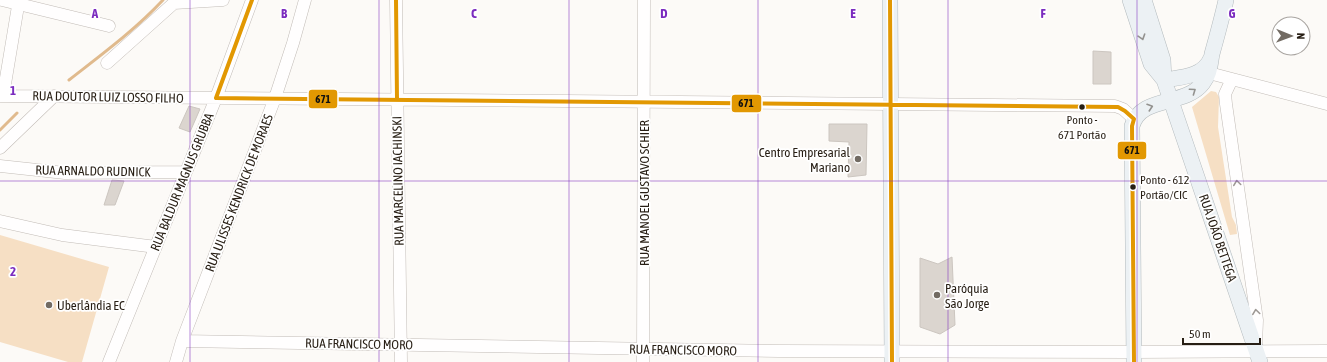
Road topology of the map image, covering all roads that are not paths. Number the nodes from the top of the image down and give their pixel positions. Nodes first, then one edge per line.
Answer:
1 (2, 0) edge
2 (223, 0) edge
3 (252, 0) edge
4 (305, 0) edge
5 (396, 0) edge
6 (644, 0) edge
7 (890, 0) edge
8 (1130, 0) edge
9 (1144, 0) edge
10 (1226, 0) edge
11 (18, 2) edge
12 (109, 26) dead end
13 (1212, 57) junction
14 (107, 63) dead end
15 (1209, 73) junction
16 (1232, 79) junction
17 (1164, 80) junction
18 (1, 96) edge
19 (54, 96) junction
20 (216, 98) junction
21 (275, 98) junction
22 (397, 99) junction
23 (1171, 100) junction
24 (644, 102) junction
25 (890, 104) junction
26 (1327, 104) edge
27 (1134, 119) junction
28 (0, 148) edge
29 (0, 166) edge
30 (186, 172) junction
31 (0, 221) edge
32 (156, 247) junction
33 (182, 341) junction
34 (401, 345) junction
35 (643, 349) junction
36 (1327, 351) edge
37 (1258, 356) edge
38 (892, 357) edge
39 (1134, 357) edge
40 (109, 362) edge
41 (176, 362) edge
42 (401, 362) edge
43 (643, 362) edge

1 - 11 street
2 - 14 street
3 - 20 street, RUA BALDUR MAGNUS GRUBBA
4 - 21 street, RUA ULISSES KENDRICK DE MORAES
5 - 22 street, RUA MARCELINO IACHINSKI
6 - 24 street, RUA MANOEL GUSTAVO SCHIER
7 - 25 main road
8 -> 17 main road, RUA JOÃO BETTEGA
9 - 17 main road, RUA JOÃO BETTEGA
10 - 13 main road
11 - 12 street
11 - 18 street
13 - 15 main road
13 - 17 main road
15 - 16 street
23 -> 15 main road
16 - 26 street
37 -> 16 street, RUA JOÃO BETTEGA
17 - 23 main road, RUA JOÃO BETTEGA
18 - 19 street, RUA DOUTOR LUIZ LOSSO FILHO
19 - 20 street, RUA DOUTOR LUIZ LOSSO FILHO
19 - 28 street
20 - 21 street, RUA DOUTOR LUIZ LOSSO FILHO
20 - 30 street, RUA BALDUR MAGNUS GRUBBA
21 - 22 street, RUA DOUTOR LUIZ LOSSO FILHO
21 - 33 street, RUA ULISSES KENDRICK DE MORAES
22 - 24 street, RUA DOUTOR LUIZ LOSSO FILHO
22 - 34 street, RUA MARCELINO IACHINSKI
27 -> 23 main road
23 - 37 main road, RUA JOÃO BETTEGA
24 - 25 street, RUA DOUTOR LUIZ LOSSO FILHO
24 - 35 street, RUA MANOEL GUSTAVO SCHIER
25 - 27 street, RUA DOUTOR LUIZ LOSSO FILHO
25 - 38 main road
27 - 39 main road
29 - 30 street, RUA ARNALDO RUDNICK
30 - 32 street, RUA BALDUR MAGNUS GRUBBA
31 - 32 street
32 - 40 street, RUA BALDUR MAGNUS GRUBBA
33 - 34 street, RUA FRANCISCO MORO
33 - 41 street, RUA ULISSES KENDRICK DE MORAES
34 - 35 street, RUA FRANCISCO MORO
34 - 42 street, RUA MARCELINO IACHINSKI
35 - 38 street, RUA FRANCISCO MORO
35 - 43 street, RUA MANOEL GUSTAVO SCHIER
36 - 37 street, RUA FRANCISCO MORO
37 - 39 street, RUA FRANCISCO MORO
38 - 39 street, RUA FRANCISCO MORO

